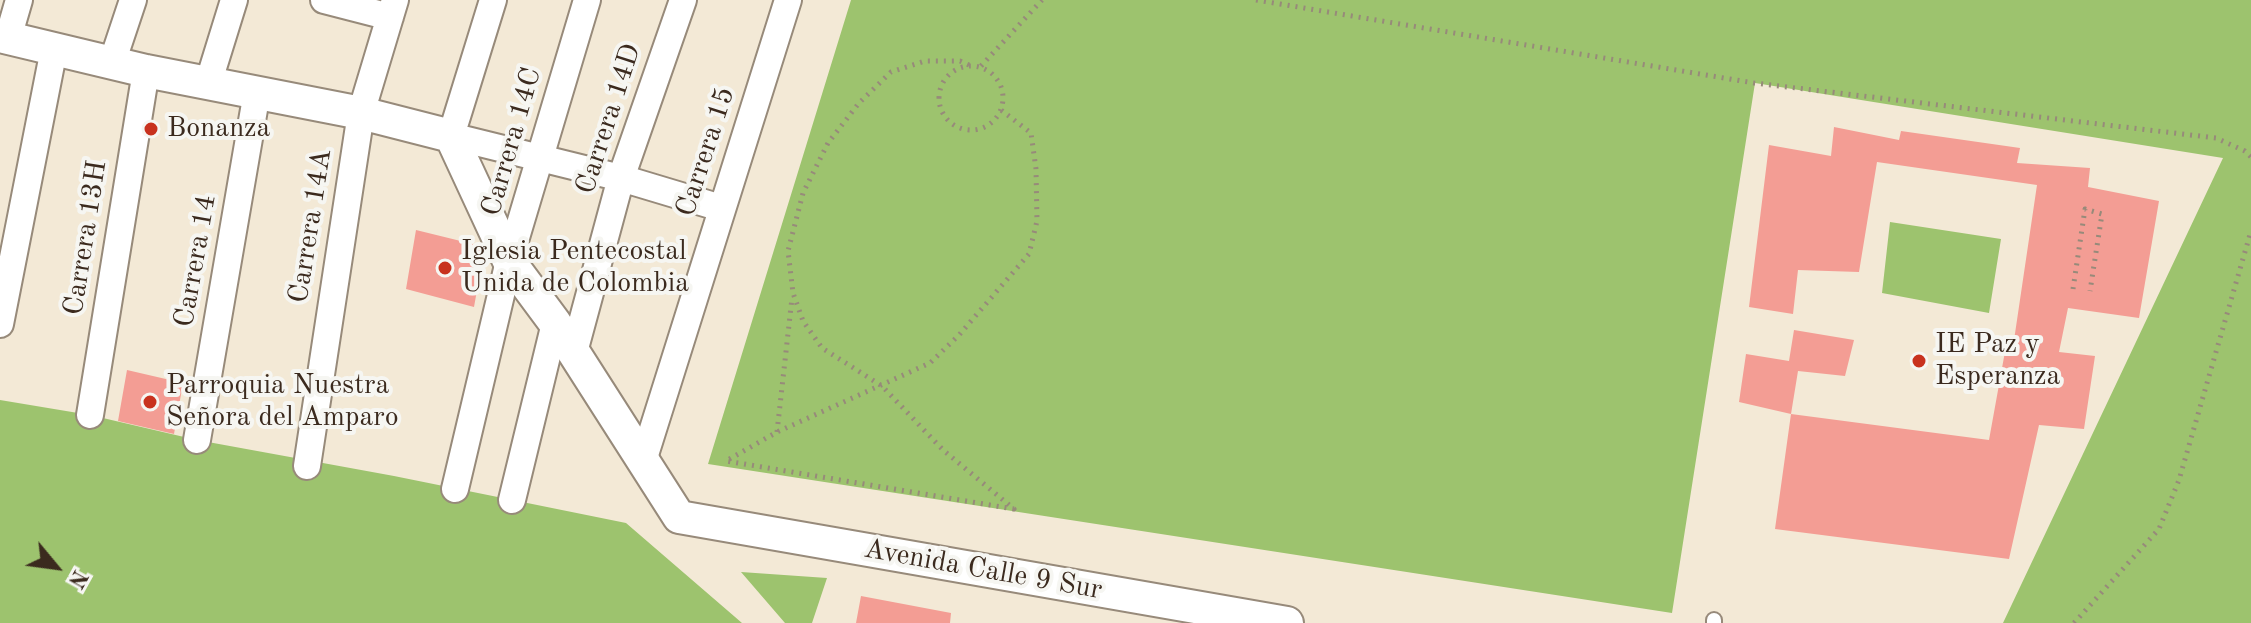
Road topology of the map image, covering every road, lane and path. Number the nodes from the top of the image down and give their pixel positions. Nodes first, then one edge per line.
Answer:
1 (19, 0) edge
2 (133, 0) edge
3 (234, 0) edge
4 (324, 0) edge
5 (493, 0) edge
6 (587, 0) edge
7 (683, 0) edge
8 (788, 0) edge
9 (1042, 0) edge
10 (1256, 0) edge
11 (393, 9) edge
12 (4, 37) edge
13 (54, 49) junction
14 (112, 63) junction
15 (969, 65) junction
16 (981, 66) junction
17 (146, 71) junction
18 (208, 84) junction
19 (257, 92) junction
20 (1001, 110) junction
21 (361, 113) junction
22 (451, 136) junction
23 (541, 157) junction
24 (2251, 157) edge
25 (621, 178) junction
26 (721, 208) junction
27 (2251, 231) edge
28 (509, 261) junction
29 (2073, 289) dead end
30 (2090, 291) dead end
31 (793, 293) junction
32 (555, 323) junction
33 (0, 324) edge
34 (574, 352) junction
35 (882, 386) junction
36 (90, 415) dead end
37 (777, 432) junction
38 (197, 440) dead end
39 (643, 461) junction
40 (307, 466) dead end
41 (455, 489) dead end
42 (512, 500) dead end
43 (1287, 623) edge
44 (2074, 623) edge

1 - 12 street
2 - 14 street
3 - 18 street
4 - 11 street
5 - 22 street
6 - 23 street, Carrera 14C
7 - 25 street, Carrera 14D
8 - 26 street, Carrera 15
9 - 16 path
10 - 24 path
11 - 21 street, Carrera 14A
12 - 13 street
13 - 14 street
13 - 33 street
14 - 17 street
15 - 16 path
15 - 20 path
15 - 31 path
16 - 20 path
17 - 18 street
17 - 36 street, Carrera 13H
18 - 19 street
19 - 21 street
19 - 38 street, Carrera 14
20 - 35 path
21 - 22 street
21 - 40 street, Carrera 14A
22 - 23 street
22 - 28 street
23 - 25 street
23 - 28 street, Carrera 14C
25 - 26 street
25 - 34 street, Carrera 14D
26 - 39 street, Carrera 15
27 - 44 path
28 - 32 street
28 - 41 street, Carrera 14C
29 - 30 path
31 - 35 path
31 - 37 path
32 - 34 street
32 - 42 street
34 - 39 street
35 - 37 path
35 - 37 path
39 - 43 street, Avenida Calle 9 Sur

